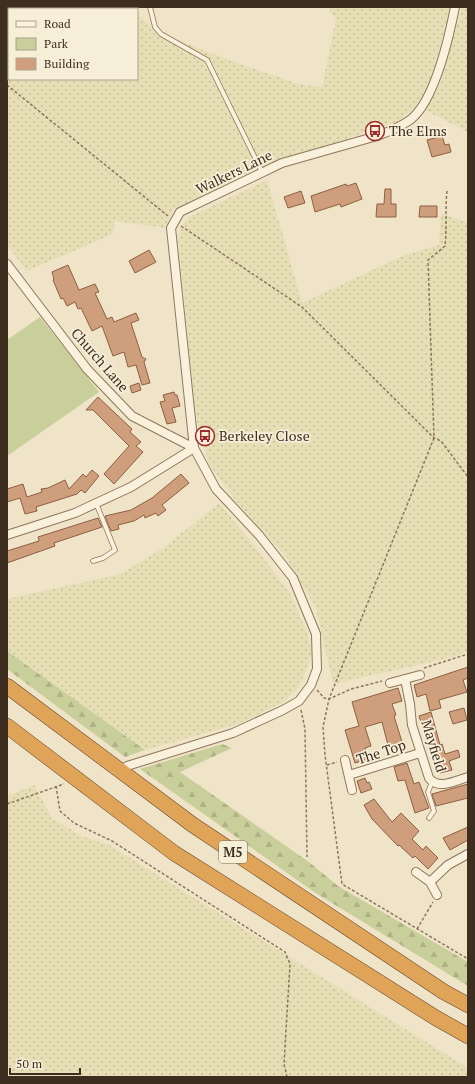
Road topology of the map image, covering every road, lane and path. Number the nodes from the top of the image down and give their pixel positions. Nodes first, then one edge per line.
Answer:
1 (150, 7) edge
2 (456, 7) edge
3 (7, 85) edge
4 (262, 173) junction
5 (447, 191) dead end
6 (174, 221) junction
7 (7, 264) edge
8 (434, 438) junction
9 (194, 448) junction
10 (468, 477) edge
11 (96, 503) junction
12 (7, 536) edge
13 (93, 561) dead end
14 (468, 654) edge
15 (420, 675) joint
16 (405, 679) junction
17 (390, 683) joint
18 (311, 685) junction
19 (7, 686) edge
20 (329, 699) junction
21 (299, 701) junction
22 (7, 726) edge
23 (420, 753) junction
24 (345, 760) joint
25 (327, 765) junction
26 (127, 766) dead end
27 (349, 775) junction
28 (468, 777) edge
29 (432, 782) junction
30 (67, 783) dead end
31 (56, 786) junction
32 (352, 790) dead end
33 (7, 804) edge
34 (429, 818) dead end
35 (468, 854) edge
36 (308, 857) dead end
37 (416, 872) dead end
38 (430, 882) junction
39 (437, 895) joint
40 (417, 929) junction
41 (468, 960) edge
42 (468, 1005) edge
43 (468, 1036) edge
44 (287, 1077) edge

1 - 4 lane
2 - 4 street, Walkers Lane
3 - 6 path
4 - 6 street, Walkers Lane
5 - 8 path
6 - 8 path
6 - 9 street
7 - 9 street, Church Lane
8 - 10 path
8 - 20 path
9 - 11 street
9 - 18 street
11 - 12 street
11 - 13 lane
14 - 15 path
15 - 16 street
16 - 17 street
16 - 23 street, Mayfield
17 - 20 path
18 - 20 path
18 - 21 street
19 - 42 highway, M5
20 - 25 path
21 - 26 street
21 - 36 path
22 - 43 highway, M5
23 - 27 street, The Top
23 - 29 street, Mayfield
24 - 25 path
24 - 27 street, The Top
25 - 40 path
27 - 32 street, The Top
28 - 29 street, Mayfield
29 - 34 lane
30 - 31 path
31 - 33 path
31 - 44 path
35 - 38 street
37 - 38 street
38 - 39 street
39 - 40 path
40 - 41 path

